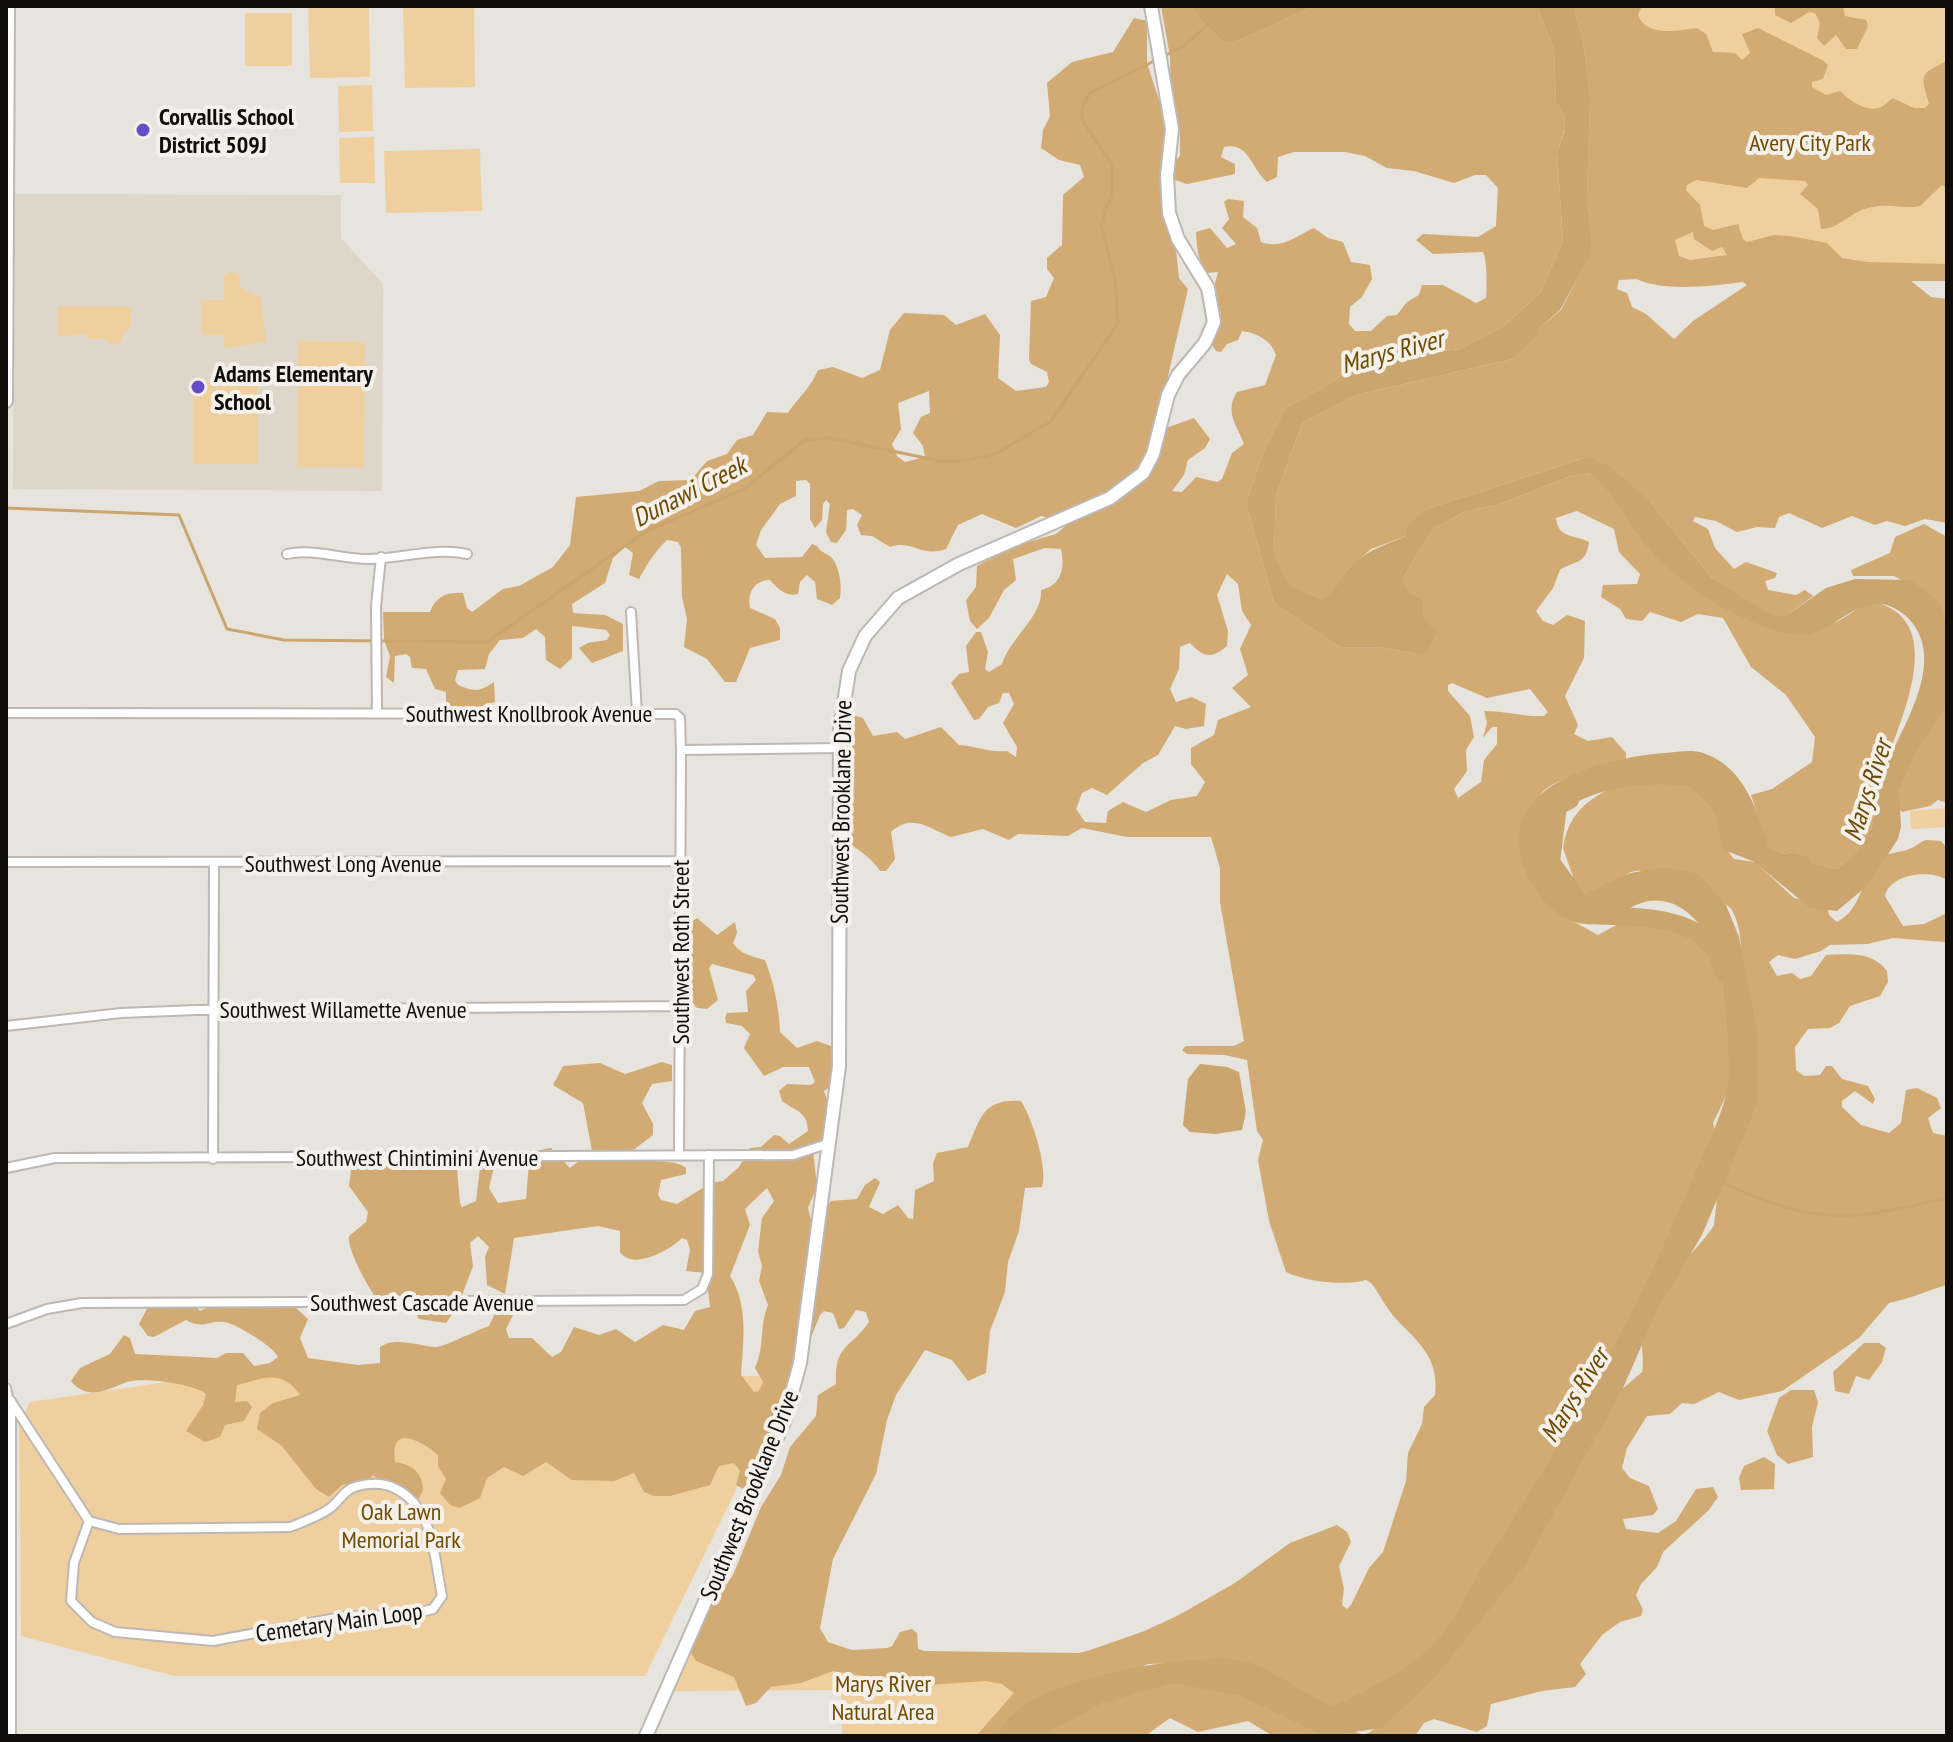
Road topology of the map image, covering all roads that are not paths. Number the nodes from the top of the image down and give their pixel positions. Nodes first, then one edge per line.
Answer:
1 (8, 6) edge
2 (1151, 6) edge
3 (7, 84) edge
4 (6, 401) edge
5 (287, 554) dead end
6 (467, 554) dead end
7 (381, 557) junction
8 (631, 612) dead end
9 (6, 713) edge
10 (377, 713) junction
11 (637, 713) junction
12 (839, 748) junction
13 (681, 750) junction
14 (680, 861) junction
15 (6, 862) edge
16 (214, 863) junction
17 (680, 1006) junction
18 (214, 1010) junction
19 (6, 1026) edge
20 (827, 1144) junction
21 (679, 1155) junction
22 (709, 1155) junction
23 (213, 1159) junction
24 (6, 1168) edge
25 (6, 1324) edge
26 (6, 1388) edge
27 (10, 1400) junction
28 (89, 1521) junction
29 (11, 1583) junction
30 (6, 1593) edge
31 (11, 1736) edge
32 (646, 1736) edge

1 - 3 street
2 - 12 street, Southwest Brooklane Drive
3 - 4 street
5 - 7 street
6 - 7 street
7 - 10 street, Southwest Knollbrook Avenue
8 - 11 street
9 - 10 street, Southwest Knollbrook Avenue
10 - 11 street, Southwest Knollbrook Avenue
11 - 13 street, Southwest Knollbrook Avenue
12 - 13 street, Southwest Knollbrook Avenue
12 - 20 street, Southwest Brooklane Drive
13 - 14 street, Southwest Roth Street
14 - 16 street, Southwest Long Avenue
14 - 17 street, Southwest Roth Street
15 - 16 street, Southwest Long Avenue
16 - 18 street
17 - 18 street, Southwest Willamette Avenue
17 - 21 street, Southwest Roth Street
18 - 19 street, Southwest Willamette Avenue
18 - 23 street
20 - 22 street, Southwest Chintimini Avenue
20 - 32 street, Southwest Brooklane Drive
21 - 22 street, Southwest Chintimini Avenue
21 - 23 street, Southwest Chintimini Avenue
22 - 25 street, Southwest Cascade Avenue
23 - 24 street, Southwest Chintimini Avenue
26 - 27 street
27 - 28 street
27 - 29 street
28 - 28 street, Cemetary Main Loop
29 - 30 street
29 - 31 street

